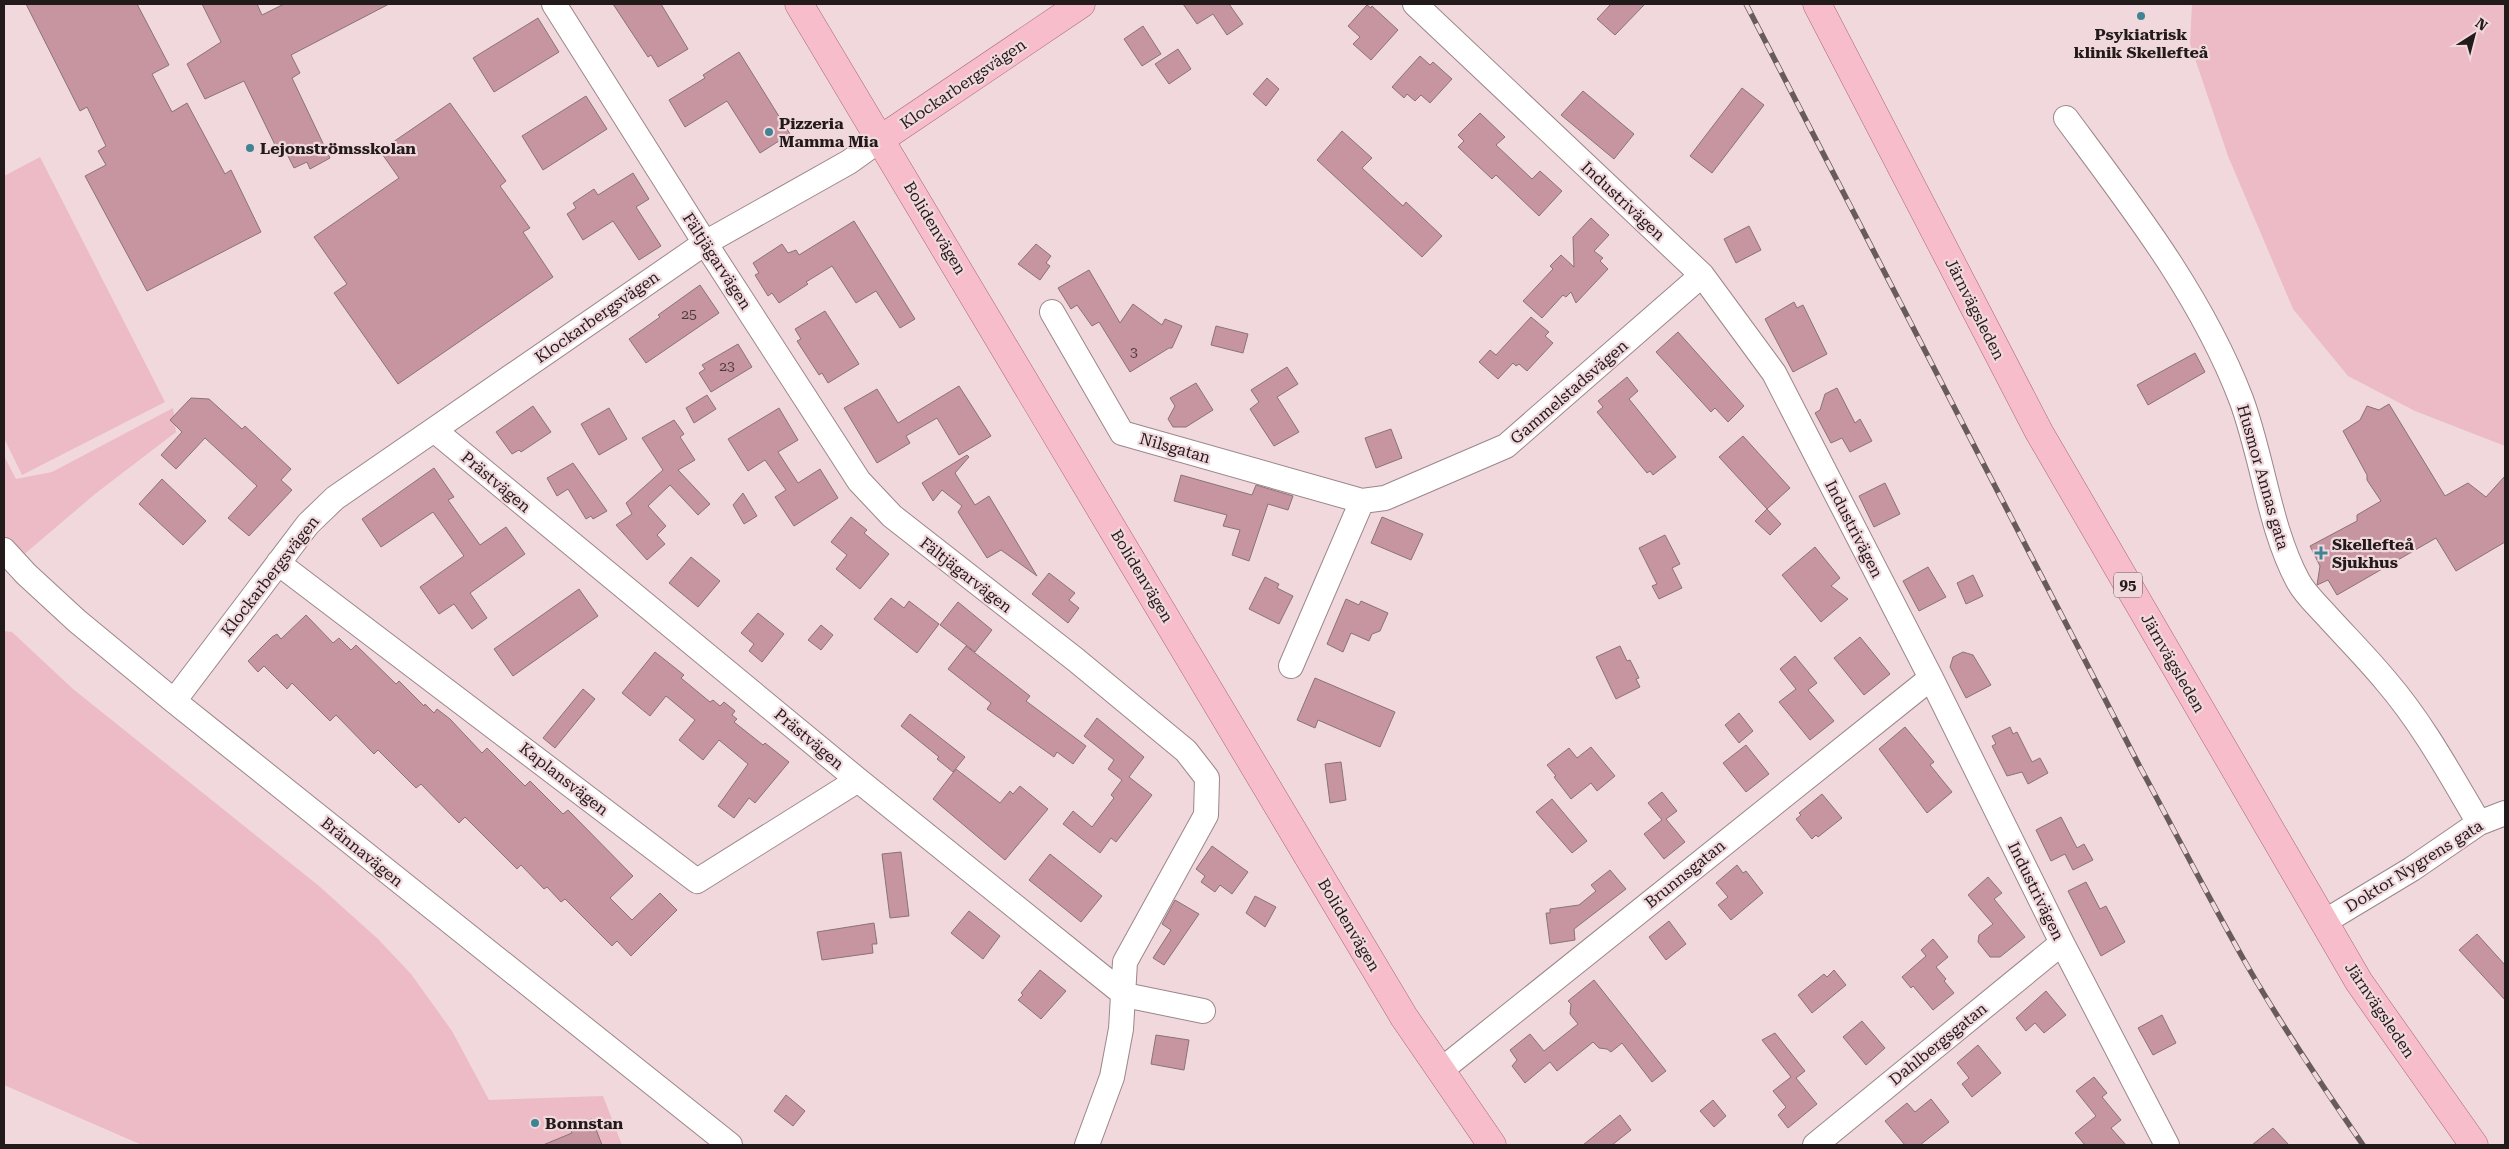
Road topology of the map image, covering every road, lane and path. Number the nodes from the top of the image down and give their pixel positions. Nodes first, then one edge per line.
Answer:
1 (554, 4) edge
2 (799, 4) edge
3 (1081, 4) edge
4 (1415, 4) edge
5 (1817, 4) edge
6 (2066, 118) dead end
7 (882, 139) junction
8 (705, 243) junction
9 (1702, 276) junction
10 (1052, 312) dead end
11 (434, 430) junction
12 (1362, 501) junction
13 (4, 550) edge
14 (278, 563) junction
15 (1291, 666) dead end
16 (1931, 678) junction
17 (174, 701) junction
18 (858, 780) junction
19 (2505, 813) edge
20 (2479, 823) junction
21 (2324, 922) junction
22 (2062, 943) junction
23 (1125, 995) junction
24 (1202, 1011) dead end
25 (1440, 1071) junction
26 (730, 1145) edge
27 (1087, 1145) edge
28 (1492, 1145) edge
29 (1815, 1145) edge
30 (2167, 1145) edge
31 (2474, 1145) edge

1 - 8 street, Fältjägarvägen
2 - 7 main road, Bolidenvägen
3 - 7 main road, Klockarbergsvägen
4 - 9 street, Industrivägen
5 - 21 main road, Järnvägsleden / 95
6 - 20 street, Husmor Annas gata
7 - 8 street, Klockarbergsvägen
7 - 25 main road, Bolidenvägen
8 - 11 street, Klockarbergsvägen
8 - 23 street, Fältjägarvägen
9 - 12 street, Gammelstadsvägen
9 - 16 street, Industrivägen
10 - 12 street, Nilsgatan
11 - 14 street, Klockarbergsvägen
11 - 18 street, Prästvägen
12 - 15 street
13 - 17 street, Brännavägen
14 - 17 street, Klockarbergsvägen
14 - 18 street, Kaplansvägen
16 - 22 street, Industrivägen
16 - 25 street, Brunnsgatan
17 - 26 street, Brännavägen
18 - 23 street, Prästvägen
19 - 20 street, Doktor Nygrens gata
20 - 21 street, Doktor Nygrens gata
21 - 31 main road, Järnvägsleden / 95
22 - 29 street, Dahlbergsgatan
22 - 30 street, Industrivägen
23 - 24 street, Prästvägen
23 - 27 street, Fältjägarvägen
25 - 28 main road, Bolidenvägen

